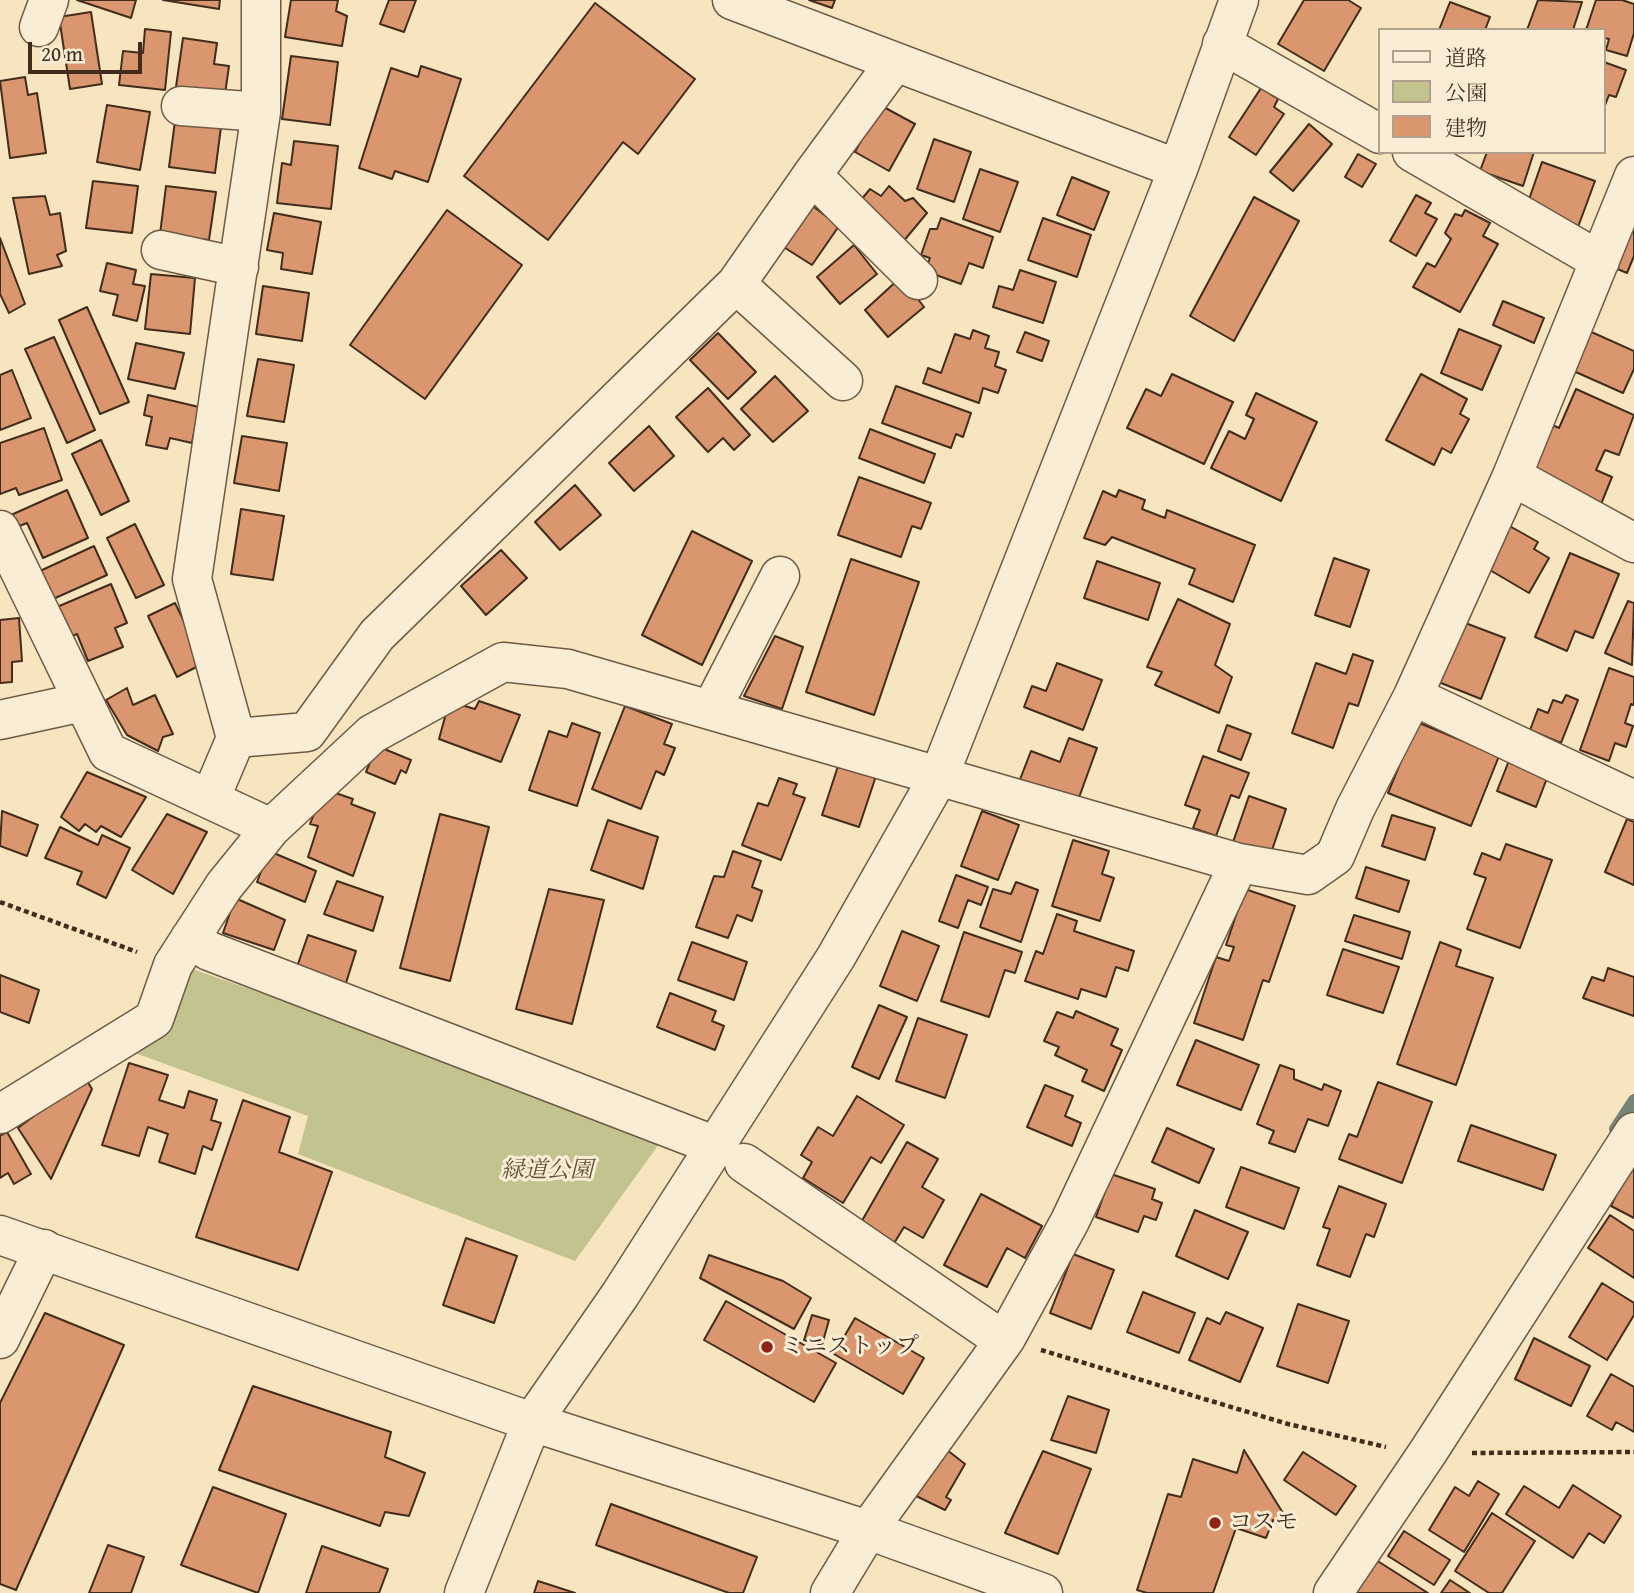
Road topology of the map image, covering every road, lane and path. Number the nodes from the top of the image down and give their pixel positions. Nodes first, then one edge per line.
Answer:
1 (261, 0) edge
2 (732, 0) edge
3 (1239, 0) edge
4 (1222, 44) junction
5 (895, 61) junction
6 (181, 106) dead end
7 (261, 112) junction
8 (1378, 133) edge
9 (1420, 154) edge
10 (1458, 164) edge
11 (1178, 169) junction
12 (812, 175) junction
13 (1634, 176) edge
14 (161, 250) dead end
15 (1600, 261) junction
16 (239, 267) junction
17 (918, 279) dead end
18 (736, 284) junction
19 (844, 382) dead end
20 (1512, 476) junction
21 (0, 530) edge
22 (1634, 543) edge
23 (780, 576) dead end
24 (1413, 696) junction
25 (83, 702) junction
26 (711, 710) junction
27 (0, 720) edge
28 (236, 738) junction
29 (939, 776) junction
30 (211, 797) junction
31 (1634, 800) edge
32 (271, 828) junction
33 (1239, 863) junction
34 (0, 902) edge
35 (190, 938) junction
36 (144, 954) dead end
37 (0, 1114) edge
38 (1634, 1132) edge
39 (730, 1154) junction
40 (0, 1235) edge
41 (44, 1249) junction
42 (994, 1334) dead end
43 (0, 1339) edge
44 (1029, 1346) dead end
45 (532, 1422) junction
46 (1388, 1447) dead end
47 (1634, 1452) edge
48 (1468, 1453) dead end
49 (868, 1530) junction
50 (464, 1593) edge
51 (830, 1593) edge
52 (1043, 1593) edge
53 (1333, 1593) edge

1 - 7 street
2 - 5 street
3 - 4 street
4 - 8 street
4 - 11 street
5 - 11 street
5 - 12 street
6 - 7 street
7 - 16 street
9 - 10 street
10 - 15 street
11 - 29 street
12 - 17 street
12 - 18 street
13 - 15 street
14 - 16 street
15 - 20 street
16 - 28 street
18 - 19 street
18 - 28 street
20 - 22 street
20 - 24 street
21 - 25 street
23 - 26 street
24 - 31 street
24 - 33 street
25 - 27 street
25 - 30 street
26 - 29 street
26 - 32 street
28 - 30 street
29 - 33 street
29 - 39 street
30 - 32 street
32 - 35 street
33 - 49 street
34 - 36 path
35 - 37 street
35 - 39 street
38 - 53 street
39 - 42 street
39 - 45 street
40 - 41 street
41 - 43 street
41 - 45 street
44 - 46 path
45 - 49 street
45 - 50 street
47 - 48 path
49 - 51 street
49 - 52 street

